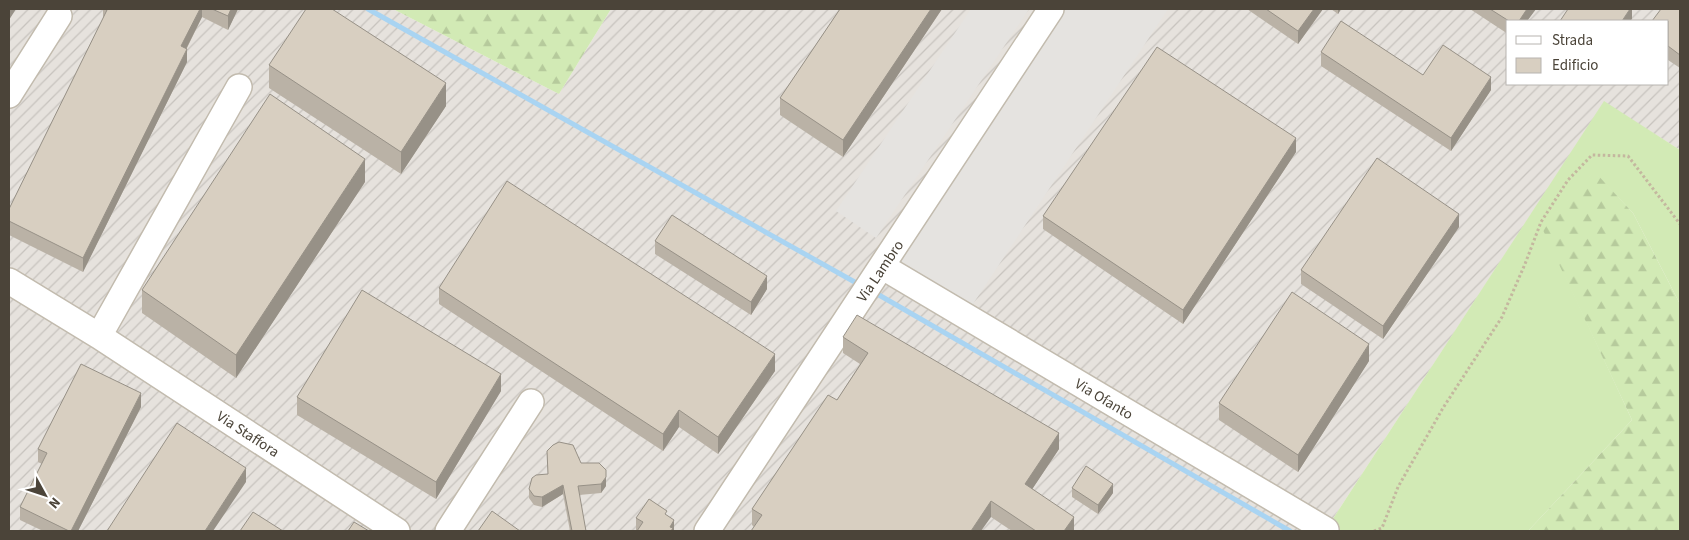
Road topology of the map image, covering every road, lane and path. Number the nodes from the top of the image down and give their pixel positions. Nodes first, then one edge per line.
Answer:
1 (1051, 9) edge
2 (58, 16) dead end
3 (239, 87) dead end
4 (9, 95) edge
5 (1680, 224) edge
6 (880, 271) junction
7 (9, 281) edge
8 (99, 336) junction
9 (531, 402) dead end
10 (1326, 530) edge
11 (397, 531) edge
12 (448, 531) edge
13 (707, 531) edge
14 (1374, 531) edge

1 - 6 street, Via Lambro
2 - 4 street
3 - 8 street
5 - 14 path
6 - 10 street, Via Ofanto
6 - 13 street, Via Lambro
7 - 8 street, Via Staffora
8 - 11 street, Via Staffora
9 - 12 street

